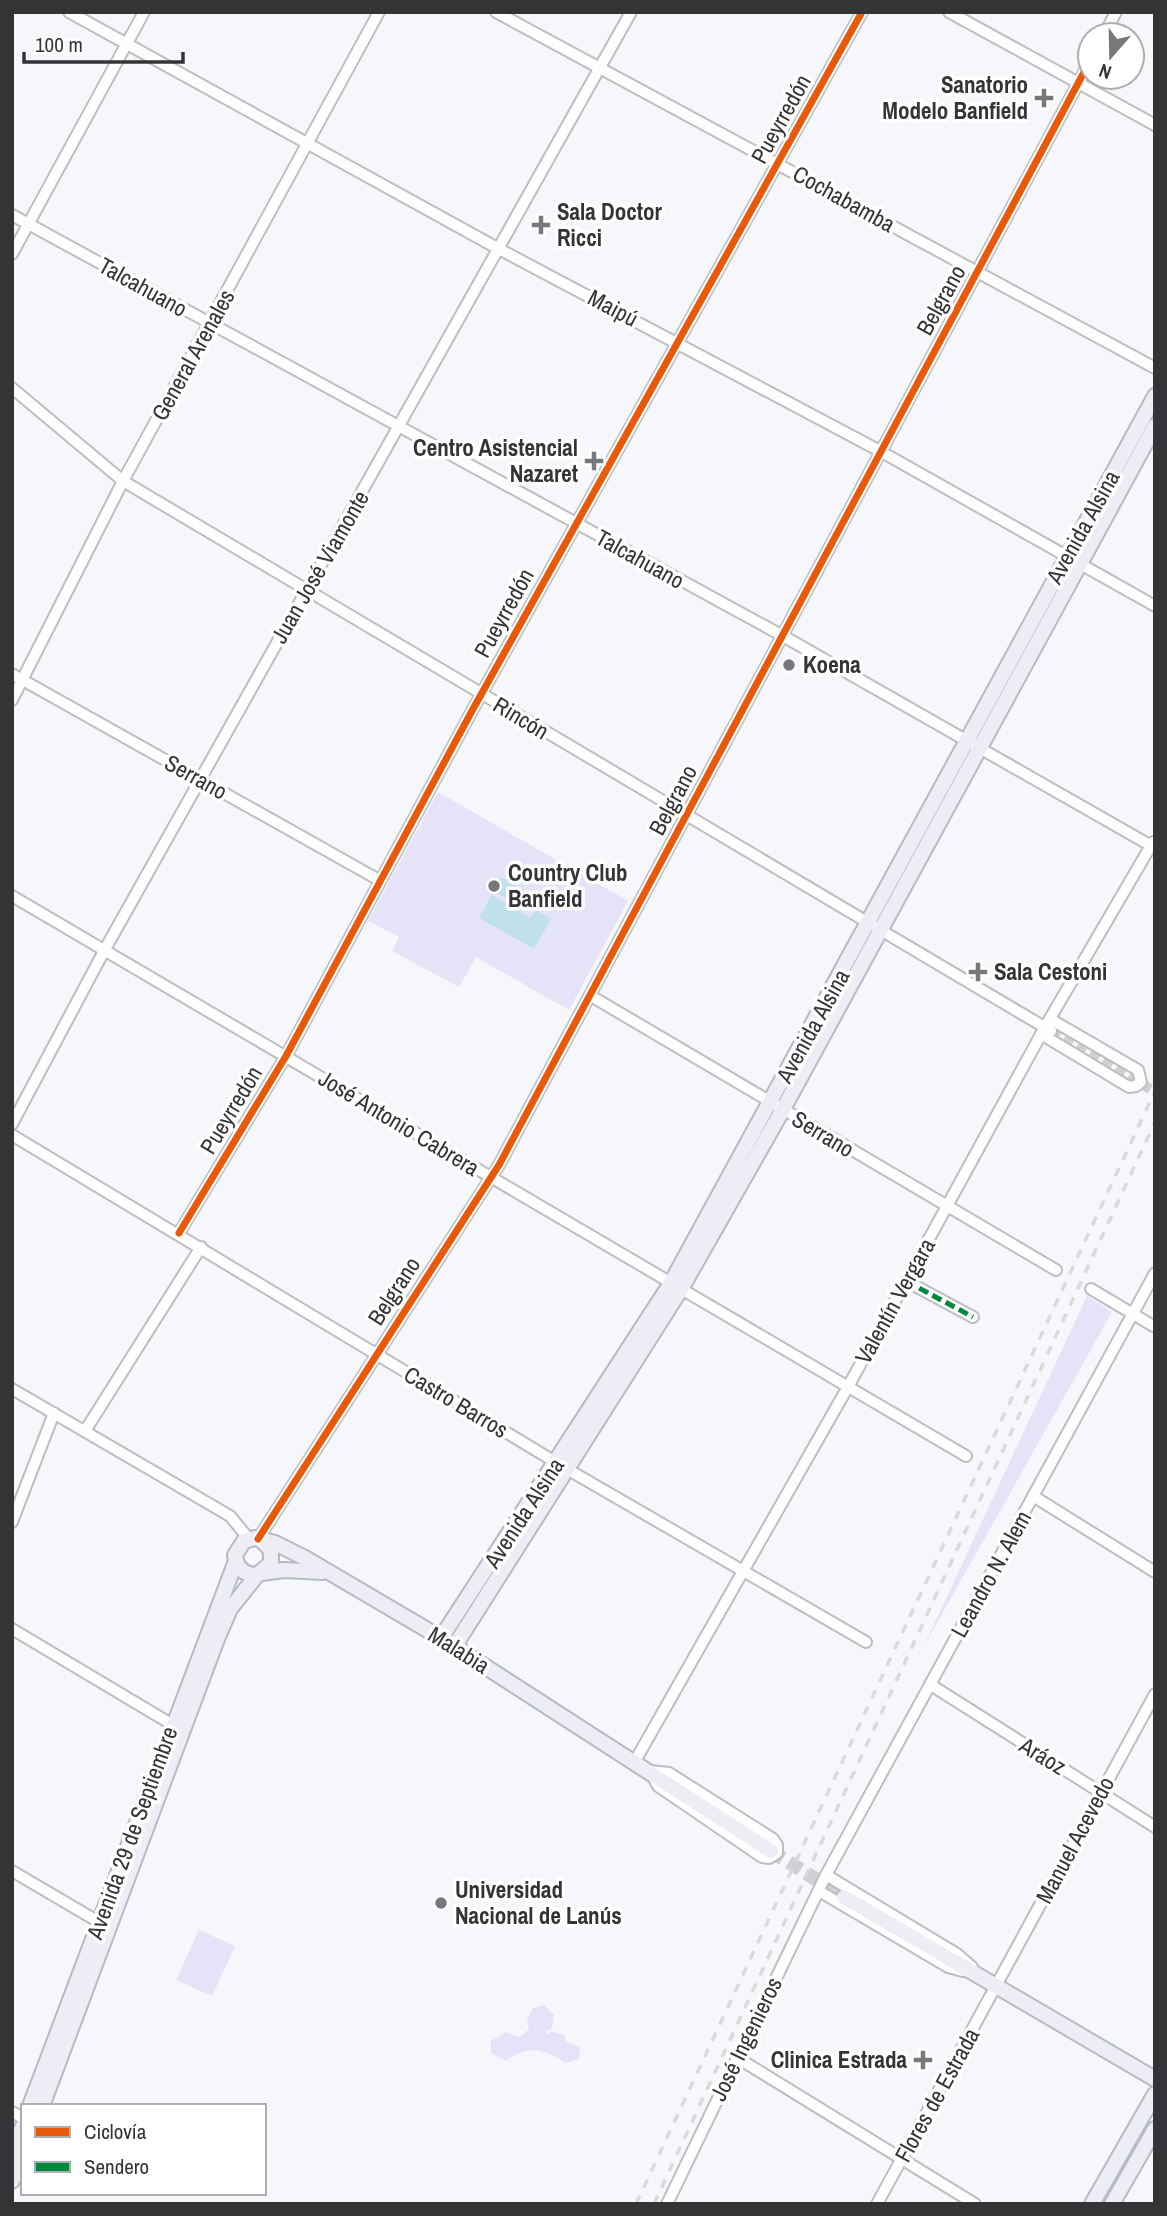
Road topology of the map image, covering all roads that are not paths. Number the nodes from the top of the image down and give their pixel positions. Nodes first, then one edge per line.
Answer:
1 (69, 12) edge
2 (144, 12) edge
3 (379, 12) edge
4 (496, 12) edge
5 (631, 12) edge
6 (862, 12) edge
7 (949, 12) edge
8 (127, 43) junction
9 (599, 70) junction
10 (1076, 81) edge
11 (1076, 86) edge
12 (1094, 91) edge
13 (1155, 125) edge
14 (308, 143) junction
15 (778, 164) junction
16 (12, 215) edge
17 (29, 225) junction
18 (499, 249) junction
19 (12, 254) edge
20 (978, 272) junction
21 (210, 324) junction
22 (679, 343) junction
23 (1155, 368) edge
24 (12, 387) edge
25 (1155, 396) edge
26 (1155, 426) edge
27 (400, 427) junction
28 (880, 451) junction
29 (123, 481) junction
30 (576, 524) junction
31 (1073, 559) junction
32 (305, 591) junction
33 (1155, 606) edge
34 (783, 636) junction
35 (17, 677) edge
36 (481, 694) junction
37 (12, 700) edge
38 (974, 744) junction
39 (200, 779) junction
40 (686, 816) junction
41 (1154, 845) edge
42 (379, 880) junction
43 (12, 896) edge
44 (875, 927) junction
45 (104, 951) junction
46 (591, 996) junction
47 (1047, 1028) junction
48 (286, 1056) junction
49 (776, 1107) junction
50 (12, 1124) edge
51 (12, 1135) edge
52 (492, 1179) junction
53 (947, 1208) junction
54 (179, 1233) junction
55 (201, 1247) junction
56 (1056, 1270) dead end
57 (1155, 1273) edge
58 (906, 1282) junction
59 (676, 1286) junction
60 (1091, 1289) dead end
61 (1133, 1314) junction
62 (973, 1317) dead end
63 (1155, 1327) edge
64 (376, 1354) junction
65 (849, 1385) junction
66 (12, 1389) edge
67 (54, 1413) junction
68 (85, 1431) junction
69 (966, 1456) dead end
70 (562, 1466) junction
71 (1033, 1496) junction
72 (12, 1522) edge
73 (256, 1540) junction
74 (236, 1561) junction
75 (742, 1572) junction
76 (1155, 1572) edge
77 (327, 1573) junction
78 (259, 1574) junction
79 (12, 1629) edge
80 (441, 1638) junction
81 (866, 1643) dead end
82 (454, 1647) junction
83 (931, 1685) junction
84 (1155, 1695) edge
85 (177, 1727) junction
86 (635, 1761) junction
87 (650, 1771) junction
88 (1101, 1792) junction
89 (1155, 1827) edge
90 (771, 1851) tunnel mouth
91 (12, 1871) edge
92 (826, 1875) junction
93 (819, 1891) junction
94 (844, 1897) tunnel mouth
95 (104, 1925) junction
96 (981, 1975) junction
97 (997, 1986) junction
98 (736, 2057) junction
99 (1155, 2079) edge
100 (1155, 2094) edge
101 (31, 2104) edge
102 (43, 2104) edge
103 (1155, 2129) edge
104 (21, 2131) edge
105 (12, 2153) edge
106 (902, 2159) junction
107 (21, 2160) edge
108 (12, 2181) edge
109 (667, 2204) edge
110 (877, 2204) edge
111 (975, 2204) edge
112 (1092, 2204) edge
113 (1112, 2204) edge

1 - 8 street, Maipú
2 - 8 street
3 - 14 street, General Arenales
4 - 9 street, Cochabamba
5 - 9 street, Juan José Viamonte
6 - 15 street, Pueyrredón
7 - 10 street
8 - 14 street, Maipú
8 - 17 street
9 - 15 street, Cochabamba
9 - 18 street, Juan José Viamonte
11 - 20 street, Belgrano
12 - 13 street
14 - 18 street, Maipú
14 - 21 street, General Arenales
15 - 20 street, Cochabamba
15 - 22 street, Pueyrredón
16 - 17 street, Talcahuano
17 - 19 street
17 - 21 street, Talcahuano
18 - 22 street, Maipú
18 - 27 street, Juan José Viamonte
20 - 23 street, Cochabamba
20 - 28 street, Belgrano
21 - 27 street, Talcahuano
21 - 29 street, General Arenales
22 - 28 street, Maipú
22 - 30 street, Pueyrredón
24 - 29 street, Rincón
25 - 31 main road, Avenida Alsina
26 - 31 main road, Avenida Alsina
27 - 30 street, Talcahuano
27 - 32 street, Juan José Viamonte
28 - 31 street, Maipú
28 - 34 street, Belgrano
29 - 32 street, Rincón
29 - 35 street, General Arenales
30 - 34 street, Talcahuano
30 - 36 street, Pueyrredón
31 - 33 street, Maipú
31 - 38 main road, Avenida Alsina
32 - 36 street, Rincón
32 - 39 street, Juan José Viamonte
34 - 38 street, Talcahuano
34 - 40 street, Belgrano
35 - 37 street, General Arenales
35 - 39 street, Serrano
36 - 40 street, Rincón
36 - 42 street, Pueyrredón
38 - 41 street, Talcahuano
38 - 44 main road, Avenida Alsina
39 - 42 street, Serrano
39 - 45 street, Juan José Viamonte
40 - 44 street, Rincón
40 - 46 street, Belgrano
41 - 47 street, Valentín Vergara
42 - 48 street, Pueyrredón
43 - 45 street, José Antonio Cabrera
44 - 47 street, Rincón
44 - 49 main road, Avenida Alsina
45 - 48 street, José Antonio Cabrera
45 - 50 street, Juan José Viamonte
46 - 49 street, Serrano
46 - 52 street, Belgrano
47 - 47 street
47 - 53 street, Valentín Vergara
48 - 52 street, José Antonio Cabrera
48 - 54 street, Pueyrredón
49 - 53 street, Serrano
49 - 59 main road, Avenida Alsina
51 - 54 street, Castro Barros
52 - 59 street, José Antonio Cabrera
52 - 64 street, Belgrano
53 - 56 street, Serrano
53 - 58 street, Valentín Vergara
54 - 55 street, Castro Barros
55 - 64 street, Castro Barros
55 - 68 street
57 - 61 street, Leandro N. Alem
58 - 62 street
58 - 65 street, Valentín Vergara
59 - 65 street, José Antonio Cabrera
59 - 70 main road, Avenida Alsina
60 - 61 street
61 - 63 street
61 - 71 street, Leandro N. Alem
64 - 70 street, Castro Barros
64 - 73 street, Belgrano
65 - 69 street, José Antonio Cabrera
65 - 75 street, Valentín Vergara
66 - 67 street, Malabia
67 - 68 street, Malabia
67 - 72 street
68 - 73 street, Malabia
70 - 75 street, Castro Barros
70 - 80 main road, Avenida Alsina
70 - 82 main road, Avenida Alsina
71 - 76 street
71 - 83 street, Leandro N. Alem
73 - 74 main road
73 - 77 main road, Malabia
73 - 78 main road
74 - 78 main road
74 - 85 main road, Avenida 29 de Septiembre
75 - 81 street, Castro Barros
75 - 86 street, Valentín Vergara
77 - 78 main road
77 - 80 main road, Malabia
78 - 85 main road, Avenida 29 de Septiembre
79 - 85 street
80 - 82 main road, Malabia
82 - 86 main road, Malabia
83 - 88 street, Aráoz
83 - 92 street, Leandro N. Alem
84 - 88 street, Manuel Acevedo
85 - 95 main road, Avenida 29 de Septiembre
86 - 87 main road, Malabia
87 - 87 street, Malabia
87 - 90 main road, Malabia
88 - 89 street, Aráoz
88 - 97 street, Manuel Acevedo
91 - 95 street
92 - 93 street, José Ingenieros
92 - 96 street
93 - 96 street
93 - 98 street, José Ingenieros
94 - 96 main road
95 - 101 main road, Avenida 29 de Septiembre
95 - 102 main road, Avenida 29 de Septiembre
96 - 97 main road
97 - 99 main road
97 - 106 street, Flores de Estrada
98 - 106 street
98 - 109 street, José Ingenieros
100 - 112 main road
103 - 113 main road
104 - 105 main road
106 - 110 street, Flores de Estrada
106 - 111 street
107 - 108 main road

